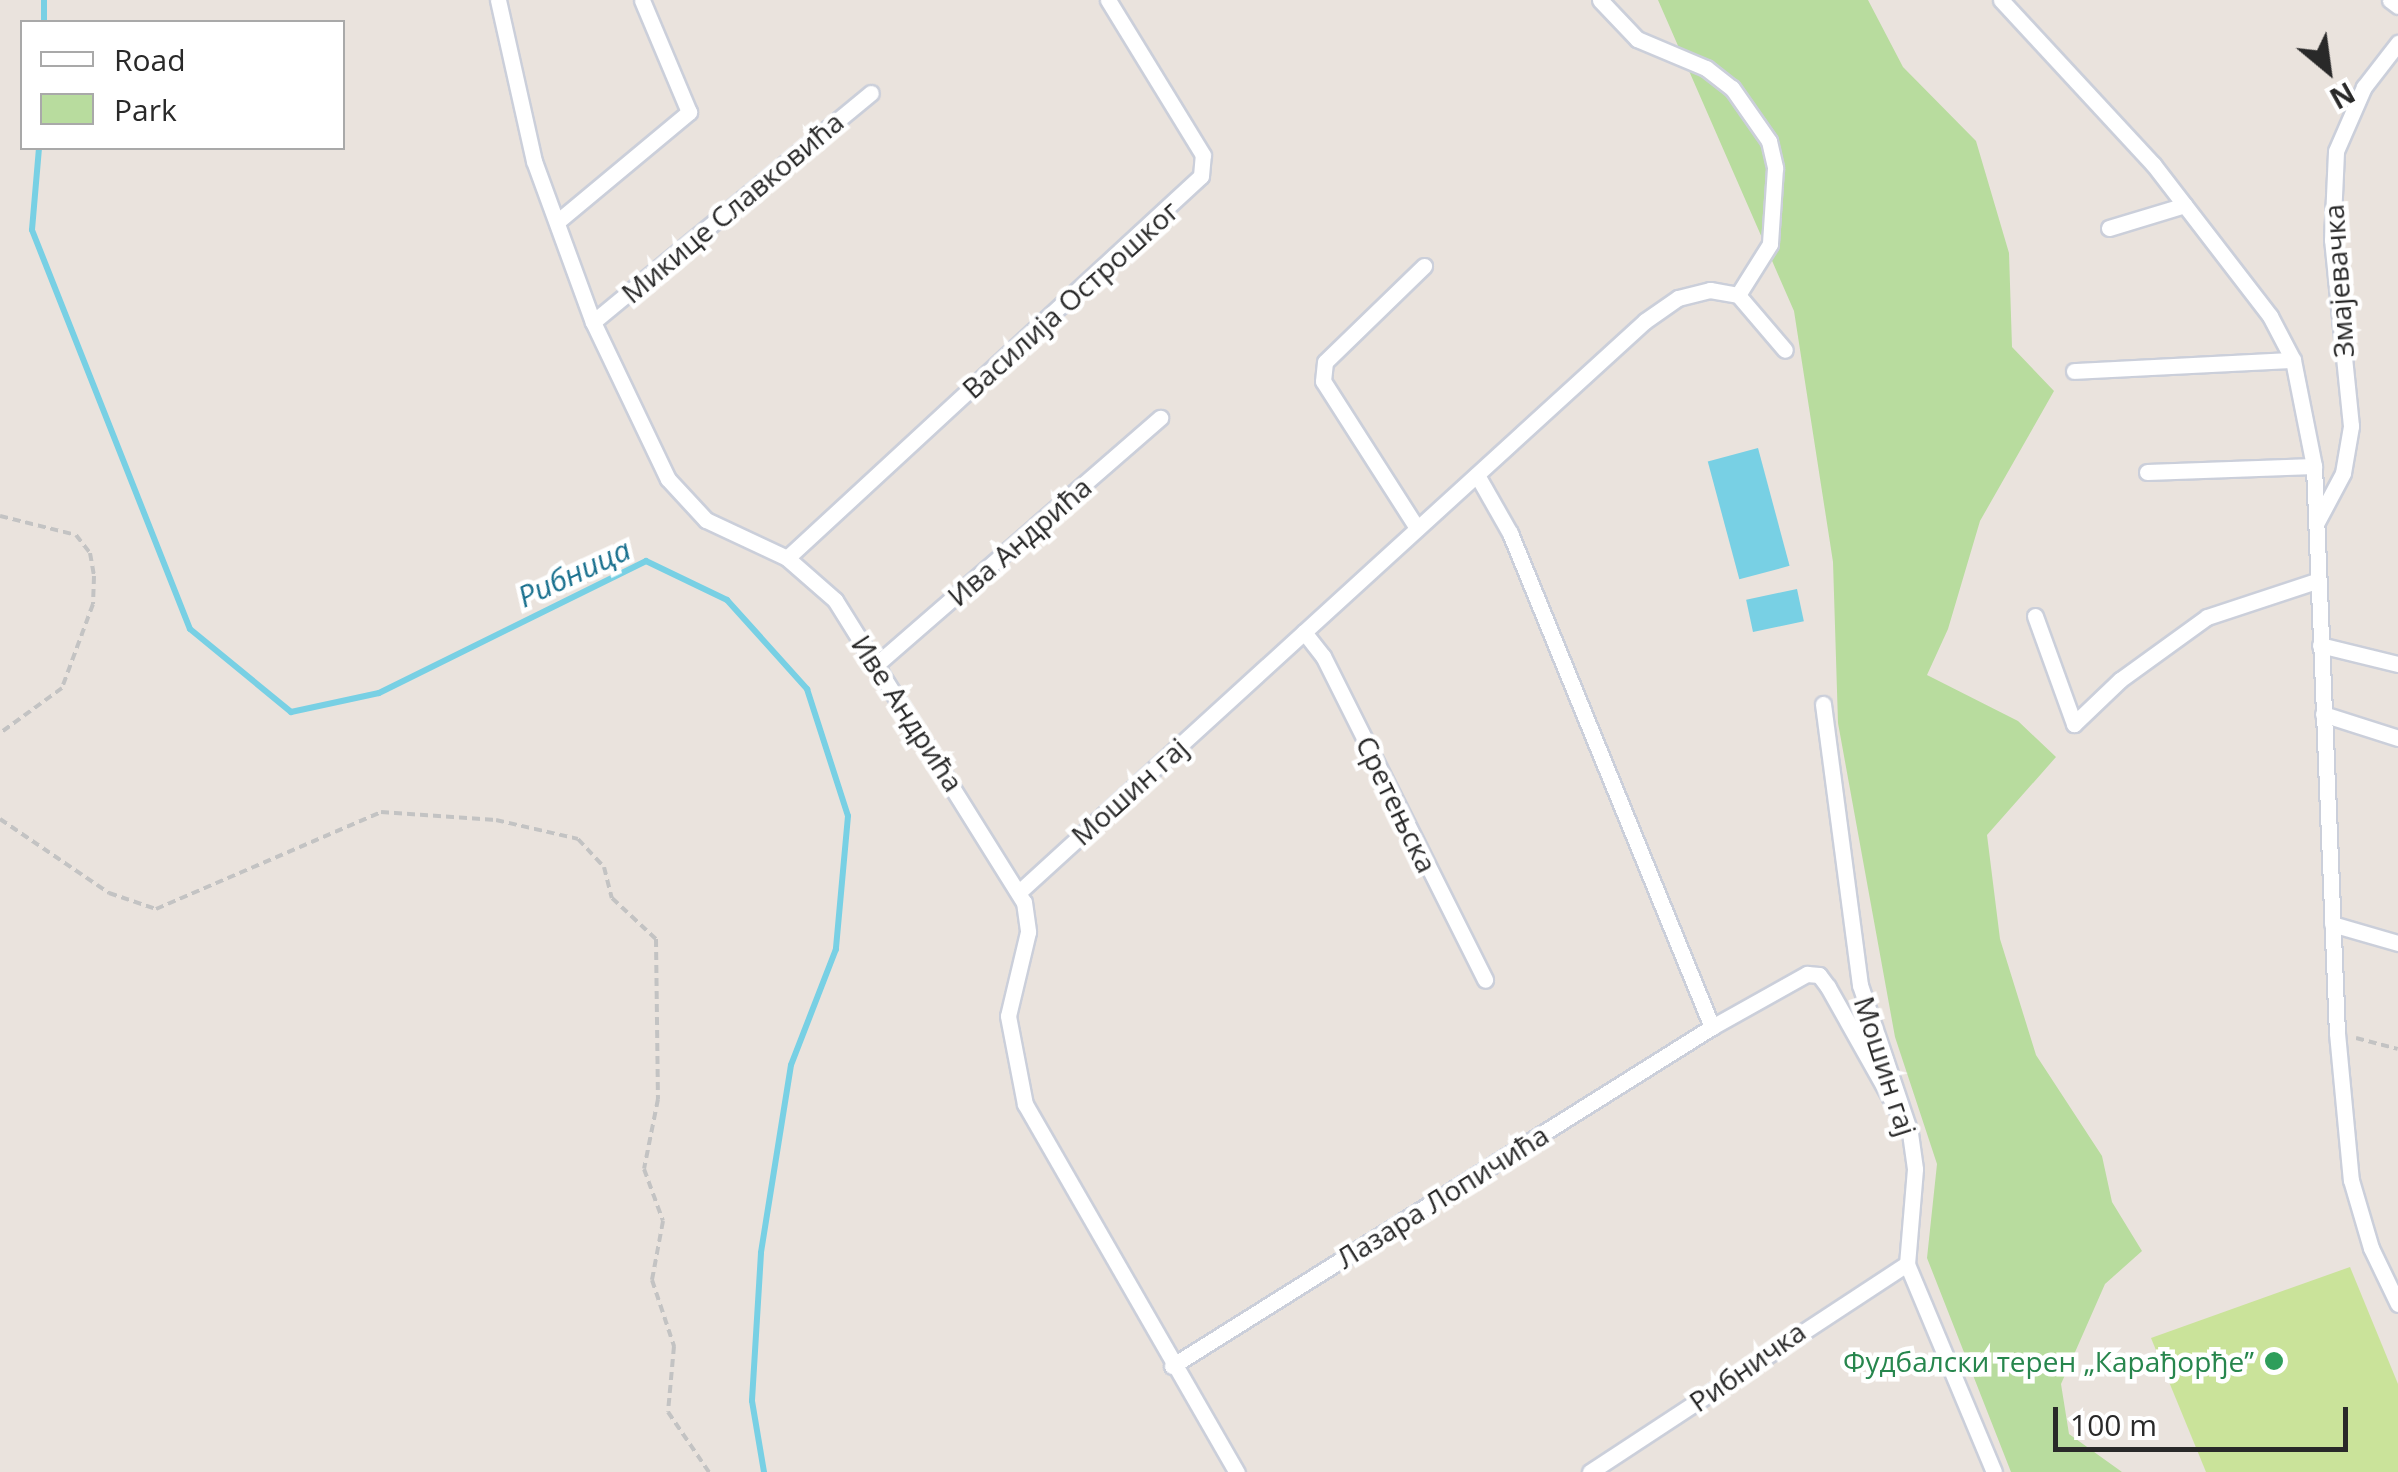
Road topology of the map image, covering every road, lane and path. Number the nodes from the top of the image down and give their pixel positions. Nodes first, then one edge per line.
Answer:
1 (498, 0) edge
2 (642, 0) edge
3 (1108, 0) edge
4 (1600, 0) edge
5 (2002, 0) edge
6 (2390, 0) edge
7 (2398, 6) edge
8 (2398, 43) edge
9 (871, 92) dead end
10 (2185, 205) junction
11 (557, 222) junction
12 (2110, 228) dead end
13 (1424, 266) dead end
14 (1738, 296) junction
15 (592, 322) junction
16 (1785, 350) dead end
17 (2293, 360) junction
18 (2074, 371) dead end
19 (1160, 418) dead end
20 (2314, 466) junction
21 (2147, 472) dead end
22 (1478, 474) junction
23 (0, 516) edge
24 (1417, 528) junction
25 (2313, 530) junction
26 (786, 558) junction
27 (2316, 581) junction
28 (2035, 616) dead end
29 (1304, 632) junction
30 (2320, 646) junction
31 (878, 664) junction
32 (2398, 664) edge
33 (1823, 704) dead end
34 (2323, 714) junction
35 (0, 733) edge
36 (2398, 738) edge
37 (0, 820) edge
38 (1018, 892) junction
39 (2332, 924) junction
40 (2398, 943) edge
41 (1485, 980) dead end
42 (1712, 1026) junction
43 (2337, 1033) junction
44 (2398, 1049) edge
45 (1910, 1133) junction
46 (1908, 1264) junction
47 (2398, 1304) edge
48 (1172, 1366) junction
49 (709, 1472) edge
50 (1238, 1472) edge
51 (1590, 1472) edge
52 (1994, 1472) edge

1 - 11 street, Иве Андрића
2 - 11 street
3 - 26 street, Василија Острошког
4 - 14 street
5 - 10 street, Змајевачка
6 - 7 street
8 - 25 street, Змајевачка
9 - 15 street, Микице Славковића
10 - 12 street
10 - 17 street, Змајевачка
11 - 15 street, Иве Андрића
13 - 24 street
14 - 16 street
14 - 22 street, Мошин гај
15 - 26 street, Иве Андрића
17 - 18 street, Змајевачка
17 - 20 street, Змајевачка
19 - 31 street, Ива Андрића
20 - 21 street
20 - 25 street, Змајевачка
22 - 24 street, Мошин гај
22 - 42 street
23 - 35 path
24 - 29 street, Мошин гај
25 - 27 street, Змајевачка
26 - 31 street, Иве Андрића
27 - 28 street
27 - 30 street, Змајевачка
29 - 38 street, Мошин гај
29 - 41 street, Сретењска
30 - 32 street
30 - 34 street, Змајевачка
31 - 38 street, Иве Андрића
33 - 45 street, Мошин гај
34 - 36 street
34 - 39 street, Змајевачка
37 - 49 path
38 - 48 street, Иве Андрића
39 - 40 street
39 - 43 street, Змајевачка
42 - 45 street, Лазара Лопичића
42 - 48 street, Лазара Лопичића
43 - 44 path
43 - 47 street, Змајевачка
45 - 46 street, Мошин гај
46 - 51 street, Рибничка
46 - 52 street, Мошин гај
48 - 50 street, Иве Андрића

